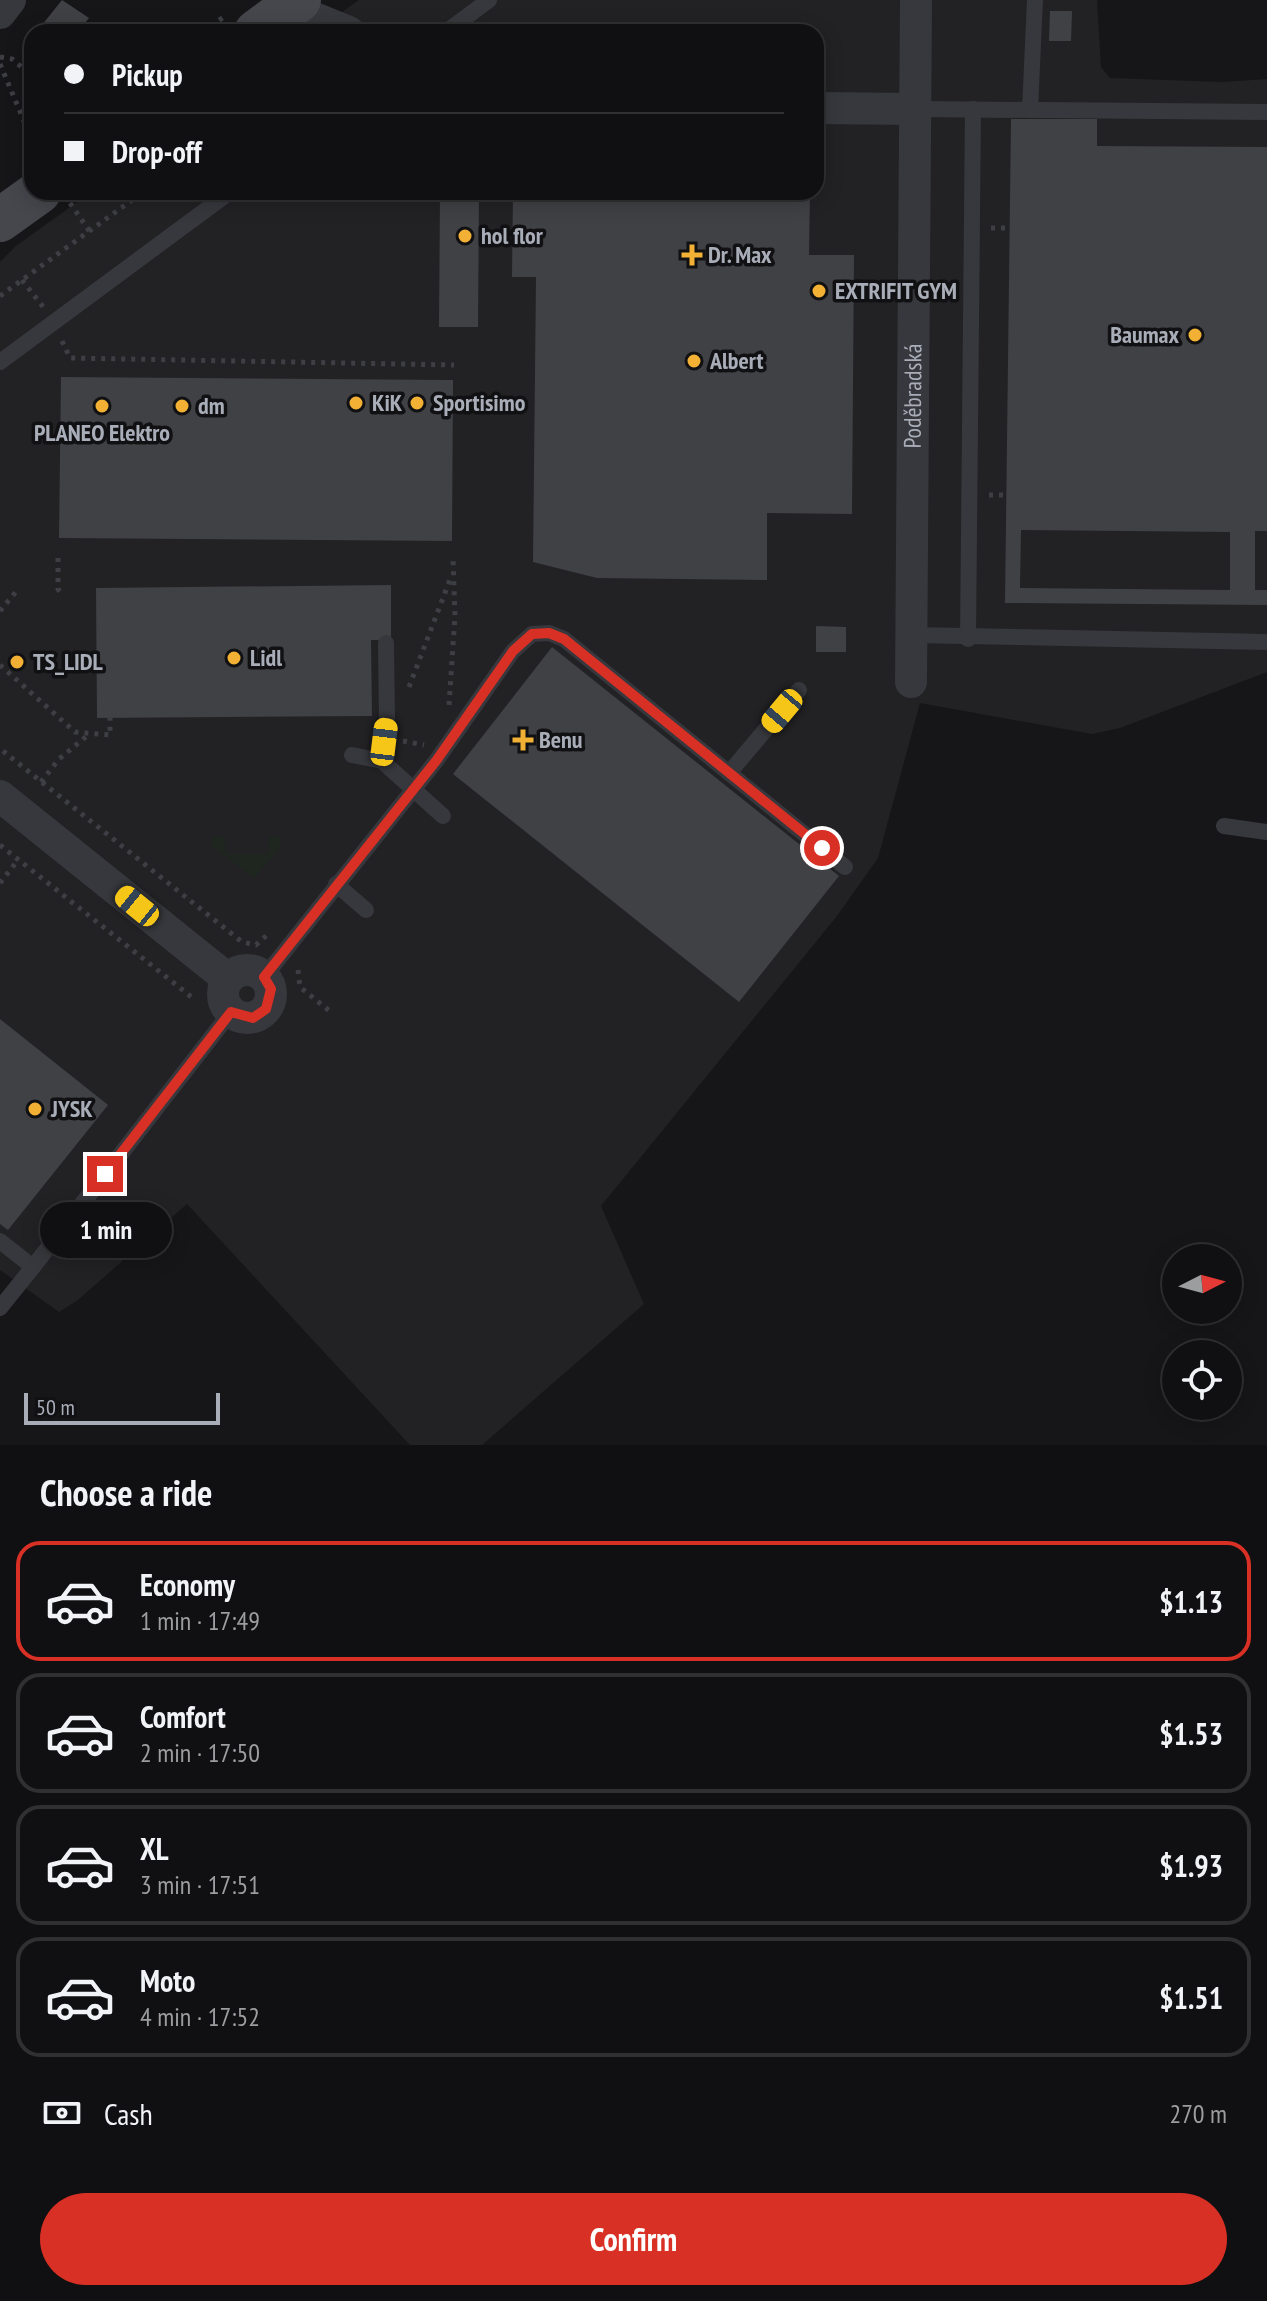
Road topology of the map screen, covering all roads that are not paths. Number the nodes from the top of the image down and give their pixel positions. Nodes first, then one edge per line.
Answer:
1 (10, 0) edge
2 (299, 0) edge
3 (489, 0) edge
4 (916, 0) edge
5 (1035, 0) edge
6 (0, 13) edge
7 (267, 24) edge
8 (299, 24) edge
9 (329, 24) edge
10 (457, 24) edge
11 (824, 108) edge
12 (915, 109) junction
13 (973, 109) junction
14 (1030, 110) junction
15 (1267, 112) edge
16 (28, 200) edge
17 (219, 200) edge
18 (0, 220) edge
19 (0, 362) edge
20 (911, 635) junction
21 (968, 639) junction
22 (1267, 642) edge
23 (386, 643) dead end
24 (911, 682) dead end
25 (799, 690) dead end
26 (352, 755) dead end
27 (382, 761) junction
28 (729, 773) junction
29 (412, 791) junction
30 (0, 796) edge
31 (443, 816) dead end
32 (1224, 826) dead end
33 (1267, 832) edge
34 (845, 867) dead end
35 (336, 884) junction
36 (366, 910) dead end
37 (264, 977) junction
38 (228, 979) junction
39 (231, 1012) junction
40 (0, 1241) edge
41 (33, 1267) junction
42 (0, 1308) edge

1 - 6 street
2 - 7 street
3 - 10 lane
4 - 12 street, Poděbradská
5 - 14 lane
8 - 9 street
11 - 12 street
12 - 13 lane
12 - 20 street, Poděbradská
13 - 14 lane
13 - 21 lane
14 - 15 lane
16 - 18 street
17 - 19 lane
20 - 21 lane
20 - 24 street, Poděbradská
21 - 22 lane
23 - 27 lane
25 - 28 lane
26 - 27 lane
27 - 29 lane
28 - 29 lane
28 - 34 lane
29 - 31 lane
29 - 35 lane
30 - 38 street
32 - 33 lane
35 - 36 lane
35 - 37 lane
37 - 38 street
37 - 39 street
38 - 39 street
39 - 41 lane
40 - 41 lane
41 - 42 lane

